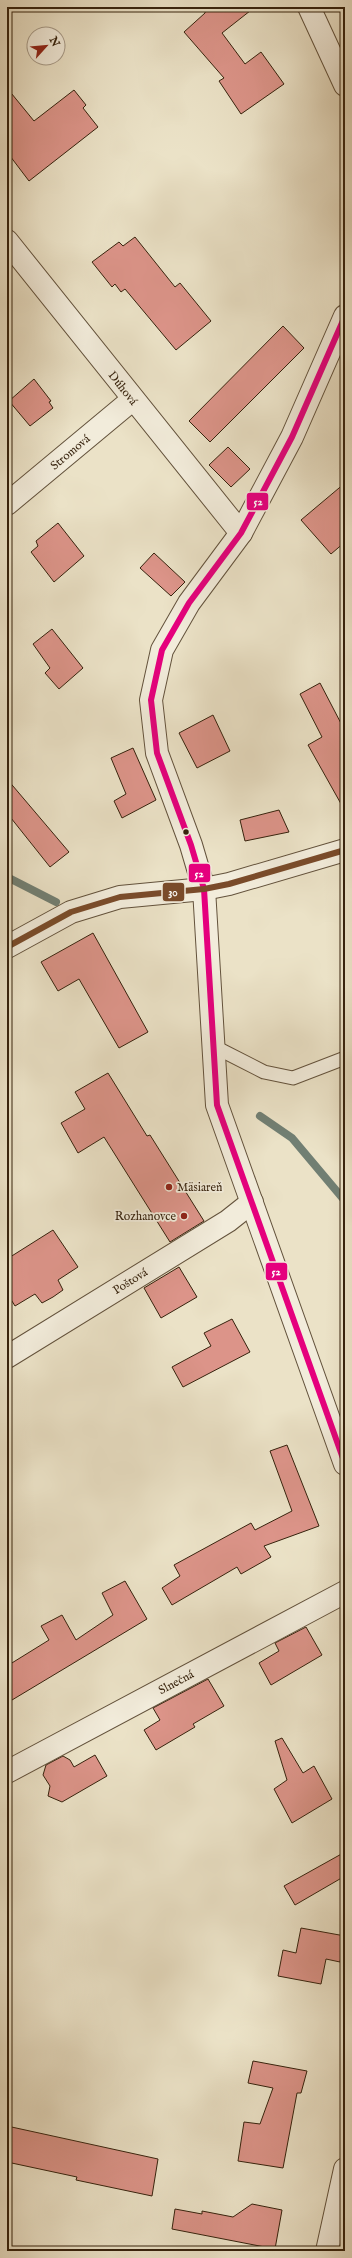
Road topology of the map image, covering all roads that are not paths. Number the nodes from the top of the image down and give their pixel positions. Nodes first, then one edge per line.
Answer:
1 (309, 7) edge
2 (345, 85) edge
3 (7, 241) edge
4 (345, 316) edge
5 (132, 400) junction
6 (7, 504) edge
7 (241, 533) junction
8 (345, 850) edge
9 (204, 889) junction
10 (7, 947) edge
11 (215, 1047) junction
12 (345, 1058) edge
13 (252, 1202) junction
14 (7, 1358) edge
15 (345, 1464) edge
16 (345, 1592) edge
17 (7, 1772) edge
18 (345, 2169) edge
19 (327, 2251) edge

1 - 2 street
3 - 5 street, Dúhová
4 - 7 street
5 - 6 street, Stromová
5 - 7 street, Dúhová
7 - 9 street
8 - 9 street
9 - 10 street
9 - 11 street
11 - 12 lane
11 - 13 street
13 - 14 street, Poštová
13 - 15 street
16 - 17 street, Slnečná
18 - 19 street

